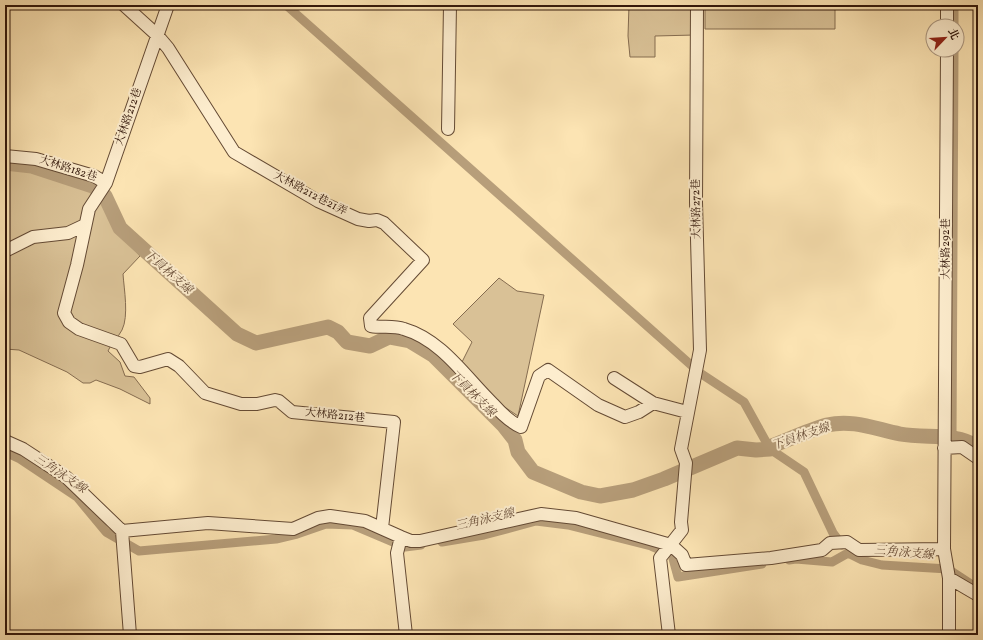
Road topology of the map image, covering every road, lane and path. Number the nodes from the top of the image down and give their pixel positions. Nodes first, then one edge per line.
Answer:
1 (124, 5) edge
2 (168, 5) edge
3 (450, 5) edge
4 (697, 5) edge
5 (947, 5) edge
6 (947, 18) edge
7 (158, 35) junction
8 (947, 58) edge
9 (448, 129) dead end
10 (5, 156) edge
11 (106, 183) junction
12 (85, 225) junction
13 (5, 251) edge
14 (614, 378) dead end
15 (653, 403) junction
16 (687, 412) junction
17 (5, 441) edge
18 (944, 448) junction
19 (978, 458) edge
20 (382, 528) junction
21 (122, 531) junction
22 (401, 538) junction
23 (671, 545) junction
24 (944, 549) junction
25 (949, 578) junction
26 (978, 595) edge
27 (130, 635) edge
28 (406, 635) edge
29 (669, 635) edge
30 (948, 635) edge

1 - 7 street, 大林路212巷21弄
2 - 7 street, 大林路212巷
3 - 9 street
4 - 16 street, 大林路272巷
5 - 6 street
7 - 11 street, 大林路212巷
7 - 15 street, 大林路212巷21弄
8 - 18 street, 大林路292巷
10 - 11 street, 大林路182巷
11 - 12 street, 大林路212巷
12 - 13 street
12 - 20 street, 大林路212巷
14 - 15 street
15 - 16 street
16 - 23 street, 大林路272巷
17 - 21 street
18 - 19 street
18 - 24 street, 大林路292巷
20 - 21 street
20 - 22 street
21 - 27 street
22 - 23 street
22 - 28 street
23 - 24 street
23 - 29 street, 大林路272巷
24 - 25 street, 大林路292巷
25 - 26 street
25 - 30 street, 大林路292巷

